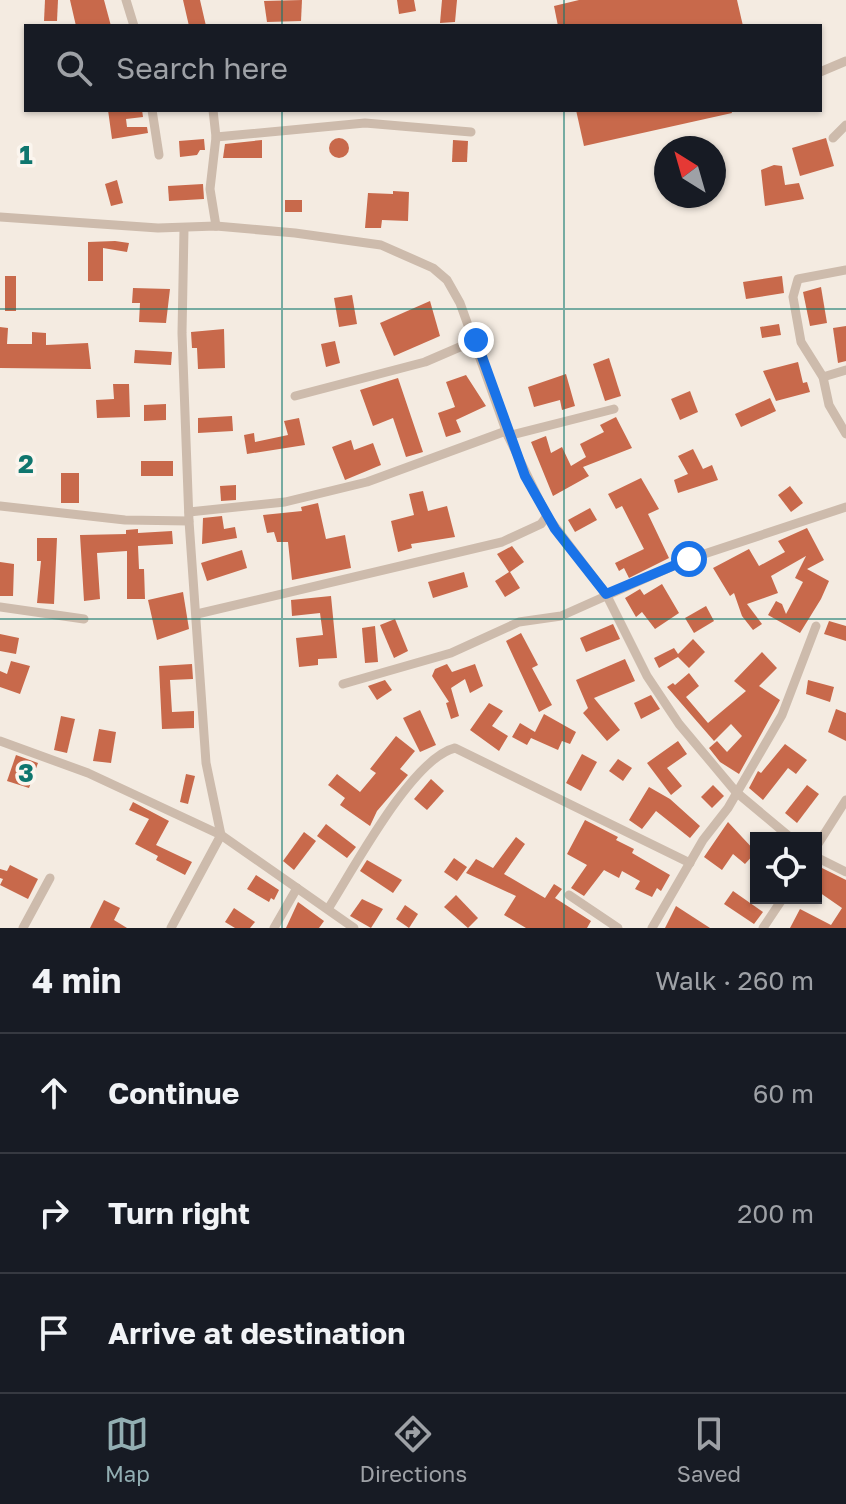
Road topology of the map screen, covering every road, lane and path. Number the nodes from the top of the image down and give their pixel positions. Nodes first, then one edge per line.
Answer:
1 (126, 0) edge
2 (133, 24) edge
3 (846, 61) edge
4 (822, 71) edge
5 (152, 112) edge
6 (213, 112) edge
7 (846, 125) edge
8 (471, 132) dead end
9 (216, 137) junction
10 (833, 138) dead end
11 (159, 155) dead end
12 (0, 217) edge
13 (216, 226) junction
14 (184, 229) junction
15 (846, 270) edge
16 (476, 340) junction
17 (846, 370) edge
18 (823, 377) junction
19 (295, 396) dead end
20 (614, 409) dead end
21 (507, 434) junction
22 (846, 434) edge
23 (0, 506) edge
24 (846, 507) edge
25 (547, 516) junction
26 (189, 517) junction
27 (606, 594) junction
28 (0, 607) edge
29 (197, 614) junction
30 (84, 619) dead end
31 (816, 626) dead end
32 (343, 684) dead end
33 (0, 741) edge
34 (736, 792) junction
35 (846, 800) edge
36 (784, 832) edge
37 (221, 835) junction
38 (822, 838) edge
39 (822, 860) edge
40 (690, 863) junction
41 (846, 872) edge
42 (50, 878) dead end
43 (297, 888) junction
44 (569, 895) dead end
45 (779, 904) edge
46 (328, 909) junction
47 (23, 928) edge
48 (171, 928) edge
49 (274, 928) edge
50 (354, 928) edge
51 (618, 928) edge
52 (652, 928) edge
53 (763, 928) edge

1 - 2 street
3 - 4 street
5 - 11 street
6 - 9 street
7 - 10 street
8 - 9 street
9 - 13 street
12 - 14 street
13 - 14 street
13 - 16 street
14 - 26 street
15 - 18 street
16 - 19 street
16 - 21 street
17 - 18 street
18 - 22 street
20 - 21 street
21 - 25 street
21 - 26 street
23 - 26 street
24 - 27 street
25 - 27 street
25 - 29 street
26 - 29 street
27 - 32 street
27 - 34 street
28 - 30 street
29 - 37 street
31 - 34 street
33 - 37 street
34 - 36 street
34 - 40 street
35 - 38 street
37 - 43 street
37 - 48 street
39 - 41 street
40 - 46 street
40 - 52 street
42 - 47 street
43 - 46 street
43 - 49 street
44 - 51 street
45 - 53 street
46 - 50 street

